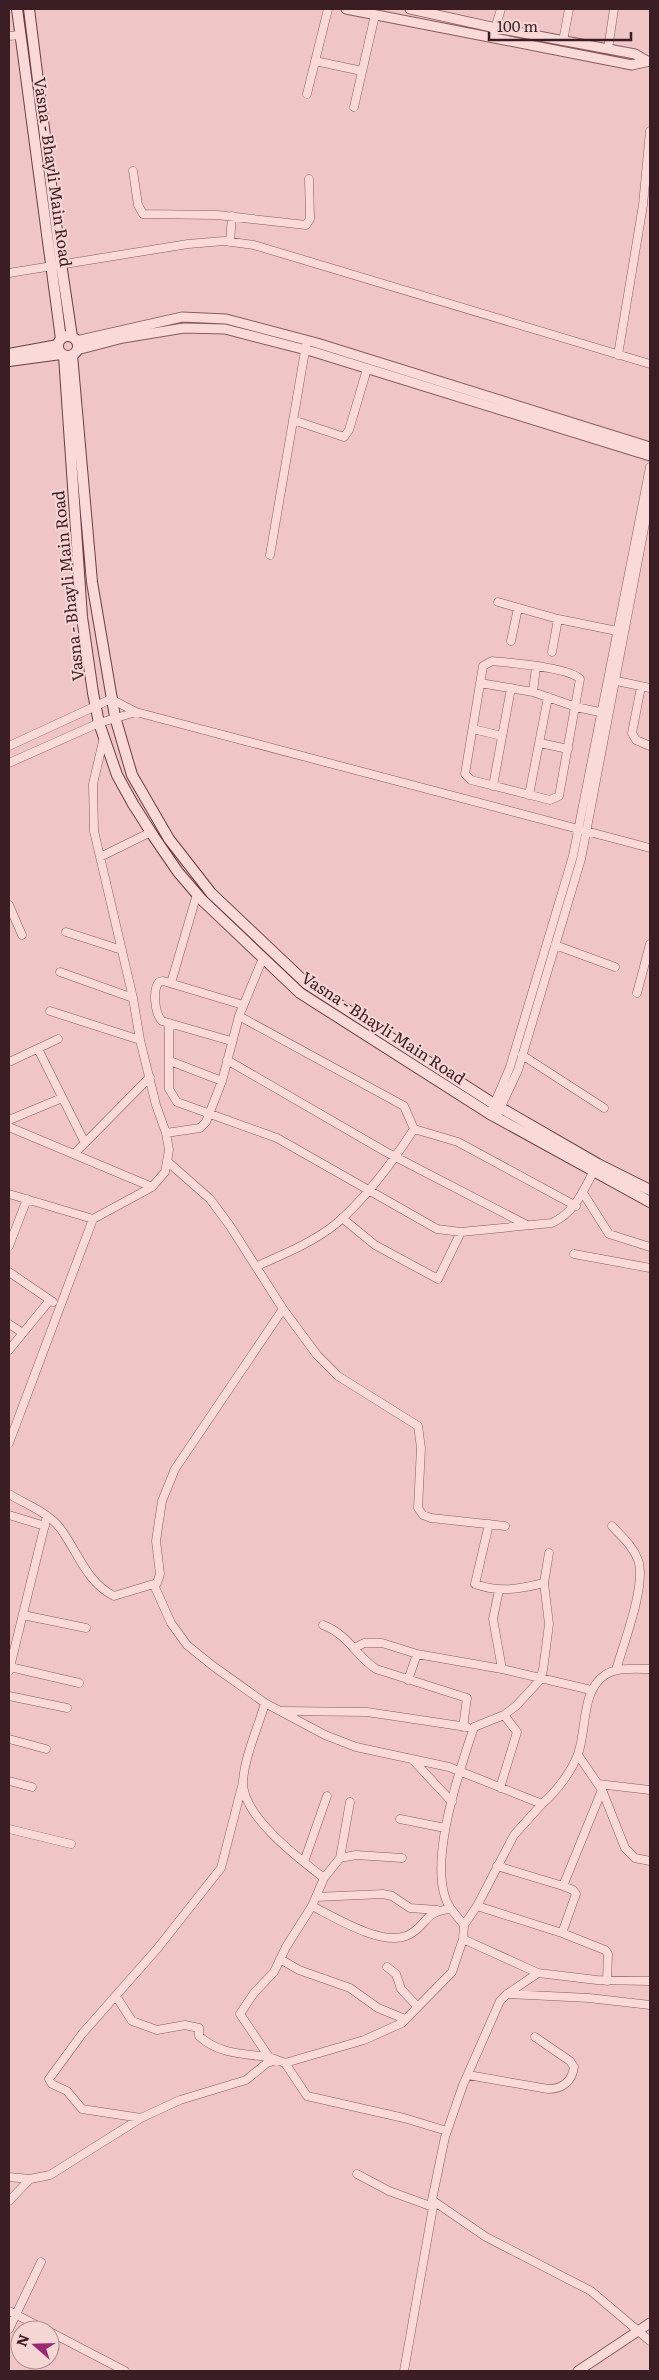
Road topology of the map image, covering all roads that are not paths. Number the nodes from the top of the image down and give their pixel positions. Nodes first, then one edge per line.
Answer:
1 (17, 9) edge
2 (29, 9) edge
3 (328, 9) edge
4 (346, 9) edge
5 (410, 9) edge
6 (500, 9) edge
7 (569, 9) edge
8 (614, 9) edge
9 (375, 15) junction
10 (496, 28) junction
11 (20, 35) junction
12 (9, 36) edge
13 (491, 39) junction
14 (562, 41) junction
15 (608, 49) junction
16 (315, 61) junction
17 (649, 61) edge
18 (362, 71) junction
19 (307, 94) dead end
20 (354, 107) dead end
21 (650, 131) edge
22 (133, 171) dead end
23 (309, 179) dead end
24 (647, 206) edge
25 (232, 216) junction
26 (230, 242) junction
27 (56, 264) junction
28 (9, 273) edge
29 (307, 340) junction
30 (68, 347) junction
31 (305, 350) junction
32 (9, 354) edge
33 (618, 355) junction
34 (9, 361) edge
35 (650, 364) edge
36 (367, 369) junction
37 (293, 420) junction
38 (650, 447) edge
39 (650, 456) edge
40 (650, 466) edge
41 (650, 497) edge
42 (270, 555) dead end
43 (498, 602) dead end
44 (518, 608) junction
45 (558, 619) junction
46 (621, 632) junction
47 (511, 641) dead end
48 (552, 652) dead end
49 (536, 666) junction
50 (612, 680) junction
51 (480, 683) junction
52 (641, 687) junction
53 (511, 688) junction
54 (650, 688) edge
55 (533, 692) junction
56 (548, 697) junction
57 (111, 699) junction
58 (97, 706) junction
59 (576, 707) junction
60 (136, 712) junction
61 (605, 713) junction
62 (115, 717) junction
63 (100, 723) junction
64 (473, 729) junction
65 (502, 736) junction
66 (104, 737) junction
67 (540, 743) junction
68 (9, 746) edge
69 (650, 746) edge
70 (568, 749) junction
71 (9, 763) edge
72 (493, 786) junction
73 (530, 795) junction
74 (582, 829) junction
75 (151, 832) junction
76 (650, 848) edge
77 (100, 856) junction
78 (197, 894) junction
79 (9, 905) edge
80 (66, 932) dead end
81 (22, 936) dead end
82 (650, 944) edge
83 (555, 945) junction
84 (122, 950) junction
85 (263, 958) junction
86 (615, 967) dead end
87 (60, 972) dead end
88 (171, 983) junction
89 (637, 993) dead end
90 (133, 998) junction
91 (243, 1004) junction
92 (50, 1011) dead end
93 (239, 1016) junction
94 (168, 1024) junction
95 (58, 1039) dead end
96 (140, 1040) junction
97 (231, 1041) junction
98 (38, 1049) junction
99 (522, 1055) junction
100 (227, 1060) junction
101 (170, 1061) junction
102 (9, 1062) edge
103 (150, 1077) junction
104 (222, 1081) junction
105 (62, 1098) junction
106 (604, 1108) dead end
107 (495, 1111) junction
108 (210, 1114) junction
109 (9, 1120) edge
110 (9, 1127) edge
111 (414, 1129) junction
112 (166, 1133) junction
113 (85, 1143) junction
114 (74, 1154) junction
115 (396, 1157) junction
116 (168, 1162) junction
117 (596, 1168) junction
118 (152, 1187) junction
119 (371, 1189) junction
120 (650, 1190) edge
121 (582, 1193) junction
122 (9, 1194) edge
123 (27, 1199) junction
124 (650, 1202) edge
125 (576, 1206) junction
126 (342, 1218) junction
127 (93, 1219) junction
128 (529, 1225) junction
129 (461, 1232) junction
130 (9, 1246) edge
131 (650, 1247) edge
132 (574, 1254) dead end
133 (257, 1266) junction
134 (650, 1268) edge
135 (9, 1272) edge
136 (50, 1300) junction
137 (60, 1306) junction
138 (283, 1309) junction
139 (9, 1324) edge
140 (23, 1333) junction
141 (9, 1350) edge
142 (10, 1438) edge
143 (9, 1494) edge
144 (9, 1515) edge
145 (47, 1516) junction
146 (489, 1524) junction
147 (46, 1526) junction
148 (506, 1526) dead end
149 (612, 1526) dead end
150 (549, 1553) dead end
151 (544, 1583) junction
152 (154, 1585) junction
153 (499, 1590) junction
154 (23, 1615) junction
155 (323, 1625) dead end
156 (86, 1628) dead end
157 (355, 1648) junction
158 (417, 1654) junction
159 (9, 1669) edge
160 (502, 1669) junction
161 (650, 1669) edge
162 (616, 1670) junction
163 (408, 1680) junction
164 (540, 1680) junction
165 (79, 1683) dead end
166 (591, 1690) junction
167 (9, 1696) edge
168 (265, 1703) junction
169 (67, 1708) dead end
170 (280, 1711) junction
171 (504, 1715) junction
172 (463, 1727) junction
173 (474, 1727) junction
174 (9, 1739) edge
175 (46, 1749) dead end
176 (578, 1755) junction
177 (411, 1758) junction
178 (459, 1770) junction
179 (9, 1781) edge
180 (243, 1781) junction
181 (32, 1786) dead end
182 (600, 1787) junction
183 (500, 1788) junction
184 (650, 1790) edge
185 (327, 1796) dead end
186 (350, 1802) dead end
187 (452, 1802) junction
188 (542, 1804) junction
189 (400, 1818) dead end
190 (445, 1828) junction
191 (9, 1829) edge
192 (71, 1844) dead end
193 (340, 1858) junction
194 (402, 1858) dead end
195 (650, 1861) edge
196 (304, 1862) junction
197 (497, 1866) junction
198 (324, 1878) junction
199 (564, 1886) junction
200 (316, 1897) junction
201 (312, 1906) junction
202 (477, 1906) junction
203 (451, 1909) junction
204 (437, 1910) junction
205 (464, 1925) junction
206 (562, 1933) junction
207 (463, 1939) junction
208 (280, 1959) junction
209 (387, 1967) dead end
210 (538, 1973) junction
211 (607, 1981) junction
212 (650, 1981) edge
213 (507, 1994) junction
214 (116, 1996) junction
215 (650, 2005) edge
216 (417, 2006) junction
217 (405, 2019) junction
218 (536, 2037) dead end
219 (272, 2058) junction
220 (285, 2063) junction
221 (468, 2075) junction
222 (140, 2118) junction
223 (447, 2131) junction
224 (357, 2174) dead end
225 (9, 2177) edge
226 (30, 2179) junction
227 (9, 2201) edge
228 (432, 2204) junction
229 (41, 2262) dead end
230 (12, 2313) edge
231 (26, 2320) edge
232 (650, 2323) edge
233 (9, 2329) edge
234 (638, 2331) junction
235 (60, 2337) edge
236 (650, 2341) edge
237 (125, 2371) edge
238 (404, 2371) edge
239 (578, 2371) edge

1 - 11 main road, Vasna - Bhayli Main Road
2 - 27 main road, Vasna - Bhayli Main Road
3 - 16 street
4 - 9 street
5 - 10 street
6 - 10 street
7 - 14 street
8 - 15 street
9 - 13 street
9 - 18 street
10 - 13 street
10 - 14 street
11 - 12 street
11 - 27 main road, Vasna - Bhayli Main Road
13 - 17 street
14 - 15 street
15 - 17 street
16 - 18 street
16 - 19 street
18 - 20 street
21 - 24 street
22 - 25 street
23 - 25 street
24 - 33 street
25 - 26 street
26 - 27 street
26 - 33 street
27 - 28 street
27 - 30 main road, Vasna - Bhayli Main Road
29 - 30 street
29 - 31 street
29 - 38 street
30 - 31 street
30 - 32 main road
30 - 34 main road
30 - 57 main road, Vasna - Bhayli Main Road
30 - 58 main road, Vasna - Bhayli Main Road
31 - 36 street
31 - 37 street
33 - 35 street
36 - 37 street
36 - 39 street
37 - 42 street
40 - 46 street
41 - 46 street
43 - 44 street
44 - 45 street
44 - 47 street
45 - 46 street
45 - 48 street
46 - 50 street
49 - 51 street
49 - 55 street
49 - 59 street
50 - 52 street
50 - 61 street
51 - 53 street
51 - 64 street
52 - 54 street
52 - 69 street
53 - 55 street
53 - 65 street
55 - 56 street
56 - 59 street
56 - 67 street
57 - 58 street
57 - 60 street
57 - 62 main road, Vasna - Bhayli Main Road
58 - 63 main road, Vasna - Bhayli Main Road
58 - 68 street
59 - 61 street
59 - 70 street
60 - 62 street
60 - 74 street
61 - 74 street
62 - 63 street
62 - 107 main road, Vasna - Bhayli Main Road
63 - 66 main road, Vasna - Bhayli Main Road
63 - 71 street
64 - 65 street
64 - 72 street
65 - 72 street
66 - 75 main road, Vasna - Bhayli Main Road
66 - 77 street
67 - 70 street
67 - 73 street
70 - 73 street
72 - 73 street
74 - 76 street
74 - 83 street
74 - 107 street
75 - 77 street
75 - 78 main road, Vasna - Bhayli Main Road
77 - 84 street
78 - 85 main road, Vasna - Bhayli Main Road
78 - 88 street
79 - 81 street
80 - 84 street
82 - 89 street
83 - 86 street
83 - 99 street
84 - 90 street
85 - 91 street
85 - 107 main road, Vasna - Bhayli Main Road
87 - 90 street
88 - 91 street
88 - 94 street
90 - 96 street
91 - 93 street
92 - 96 street
93 - 97 street
93 - 111 street
94 - 97 street
94 - 101 street
95 - 98 street
96 - 103 street
97 - 100 street
98 - 102 street
98 - 105 street
99 - 106 street
99 - 107 street
100 - 104 street
100 - 115 street
101 - 104 street
101 - 108 street
103 - 112 street
103 - 113 street
104 - 108 street
105 - 109 street
105 - 113 street
107 - 117 main road, Vasna - Bhayli Main Road
108 - 112 street
108 - 119 street
110 - 114 street
111 - 115 street
111 - 125 street
112 - 116 street
113 - 114 street
114 - 118 street
115 - 119 street
115 - 128 street
116 - 118 street
116 - 133 street
117 - 120 main road, Vasna - Bhayli Main Road
117 - 121 street
117 - 124 main road, Vasna - Bhayli Main Road
118 - 127 street
119 - 126 street
119 - 129 street
121 - 125 street
121 - 131 street
122 - 123 street
123 - 127 street
123 - 130 street
125 - 128 street
126 - 129 street
126 - 133 street
127 - 137 street
128 - 129 street
132 - 134 street
133 - 138 street
135 - 136 street
136 - 137 street
136 - 140 street
137 - 142 street
138 - 146 street
138 - 152 street
139 - 140 street
140 - 141 street
143 - 145 street
144 - 147 street
145 - 147 street
145 - 152 street
146 - 148 street
146 - 153 street
147 - 154 street
149 - 162 street
150 - 151 street
151 - 153 street
151 - 164 street
152 - 168 street
153 - 160 street
154 - 156 street
154 - 159 street
155 - 157 street
157 - 158 street
157 - 163 street
158 - 160 street
158 - 163 street
159 - 165 street
160 - 164 street
161 - 162 street
162 - 166 street
163 - 172 street
164 - 166 street
164 - 171 street
166 - 176 street
167 - 169 street
168 - 170 street
168 - 180 street
170 - 172 street
170 - 177 street
171 - 173 street
171 - 183 street
172 - 173 street
173 - 178 street
174 - 175 street
176 - 182 street
176 - 188 street
177 - 178 street
177 - 187 street
178 - 183 street
178 - 187 street
179 - 181 street
180 - 196 street
180 - 214 street
182 - 184 street
182 - 195 street
182 - 199 street
183 - 188 street
185 - 196 street
186 - 193 street
187 - 190 street
188 - 197 street
189 - 190 street
190 - 203 street
191 - 192 street
193 - 194 street
193 - 198 street
196 - 198 street
197 - 199 street
197 - 202 street
198 - 200 street
199 - 206 street
200 - 201 street
200 - 204 street
201 - 204 street
201 - 208 street
202 - 205 street
202 - 206 street
203 - 204 street
203 - 205 street
205 - 207 street
206 - 211 street
207 - 210 street
207 - 216 street
208 - 217 street
208 - 219 street
209 - 216 street
210 - 211 street
210 - 213 street
211 - 212 street
213 - 215 street
213 - 221 street
214 - 219 street
214 - 222 street
216 - 217 street
217 - 220 street
218 - 221 street
219 - 220 street
219 - 222 street
220 - 223 street
221 - 223 street
222 - 226 street
223 - 228 street
224 - 228 street
225 - 226 street
226 - 227 street
228 - 234 street
228 - 238 street
229 - 230 street
230 - 231 street
230 - 233 street
232 - 234 street
234 - 236 street
234 - 239 street
235 - 237 street

